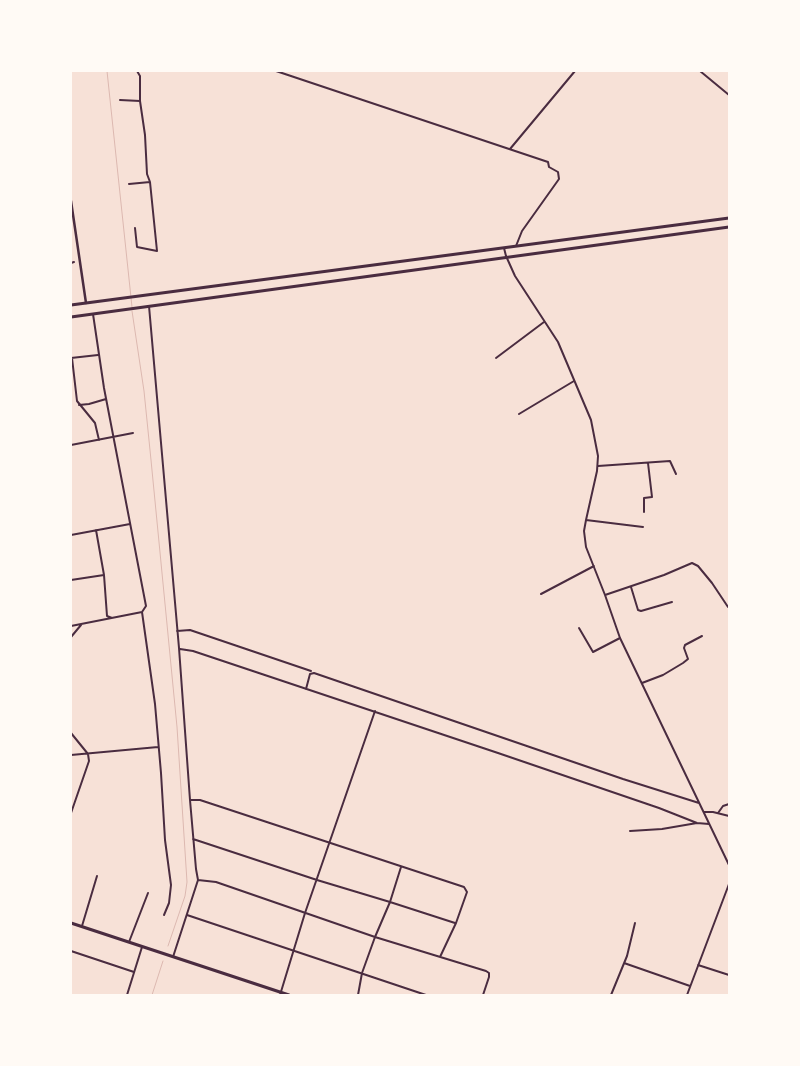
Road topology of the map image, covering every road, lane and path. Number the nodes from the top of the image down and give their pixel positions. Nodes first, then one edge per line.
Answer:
1 (137, 71) edge
2 (276, 71) edge
3 (575, 71) edge
4 (700, 71) edge
5 (729, 94) edge
6 (120, 100) dead end
7 (140, 100) junction
8 (510, 149) junction
9 (150, 182) junction
10 (129, 184) dead end
11 (71, 201) edge
12 (729, 218) edge
13 (729, 227) edge
14 (136, 228) dead end
15 (516, 246) junction
16 (504, 248) junction
17 (506, 256) junction
18 (86, 303) junction
19 (71, 305) edge
20 (149, 306) junction
21 (93, 314) junction
22 (71, 317) edge
23 (544, 322) junction
24 (98, 355) junction
25 (72, 358) edge
26 (496, 358) dead end
27 (574, 380) junction
28 (106, 399) junction
29 (79, 405) junction
30 (520, 414) dead end
31 (133, 433) dead end
32 (114, 437) junction
33 (99, 440) junction
34 (71, 445) edge
35 (648, 462) junction
36 (598, 466) junction
37 (676, 474) dead end
38 (644, 512) dead end
39 (586, 520) junction
40 (131, 523) junction
41 (643, 527) dead end
42 (96, 530) junction
43 (71, 535) edge
44 (594, 566) junction
45 (104, 575) junction
46 (71, 580) edge
47 (631, 587) junction
48 (541, 594) dead end
49 (605, 596) junction
50 (672, 602) dead end
51 (728, 607) edge
52 (142, 612) junction
53 (112, 618) junction
54 (82, 624) junction
55 (71, 626) edge
56 (579, 628) dead end
57 (178, 631) junction
58 (702, 636) dead end
59 (71, 637) edge
60 (620, 638) junction
61 (179, 648) junction
62 (314, 673) junction
63 (642, 683) junction
64 (306, 689) junction
65 (375, 711) junction
66 (71, 733) edge
67 (159, 747) junction
68 (88, 754) junction
69 (71, 755) edge
70 (190, 800) junction
71 (699, 803) junction
72 (729, 804) edge
73 (704, 812) junction
74 (71, 813) edge
75 (718, 813) junction
76 (729, 816) edge
77 (697, 823) junction
78 (709, 824) junction
79 (630, 831) dead end
80 (193, 839) junction
81 (330, 843) junction
82 (401, 866) junction
83 (729, 866) edge
84 (97, 876) dead end
85 (198, 880) junction
86 (317, 880) junction
87 (729, 884) edge
88 (148, 893) dead end
89 (390, 902) junction
90 (305, 913) junction
91 (164, 915) dead end
92 (187, 915) junction
93 (71, 923) edge
94 (635, 923) dead end
95 (456, 924) junction
96 (82, 926) junction
97 (375, 937) junction
98 (129, 942) junction
99 (142, 947) junction
100 (71, 951) edge
101 (292, 951) junction
102 (173, 957) junction
103 (440, 957) junction
104 (624, 963) junction
105 (698, 965) junction
106 (134, 972) junction
107 (362, 974) junction
108 (729, 975) edge
109 (691, 986) junction
110 (280, 993) edge
111 (127, 995) edge
112 (289, 995) edge
113 (358, 995) edge
114 (426, 995) edge
115 (483, 995) edge
116 (611, 995) edge
117 (687, 995) edge

1 - 7 street
2 - 8 street
3 - 8 street
4 - 5 street
6 - 7 street
7 - 9 street
8 - 15 street
9 - 10 street
9 - 14 street
11 - 18 street
12 - 15 main road
13 - 17 main road
15 - 16 main road
16 - 17 street
16 - 18 main road
17 - 20 main road
17 - 23 street
18 - 19 main road
20 - 21 main road
20 - 57 street
21 - 22 main road
21 - 24 street
23 - 26 street
23 - 27 street
24 - 25 street
24 - 28 street
25 - 29 street
27 - 30 street
27 - 36 street
28 - 29 street
28 - 32 street
29 - 33 street
31 - 32 street
32 - 33 street
32 - 40 street
33 - 34 street
35 - 36 street
35 - 37 street
35 - 38 street
36 - 39 street
39 - 41 street
39 - 44 street
40 - 42 street
40 - 52 street
42 - 43 street
42 - 45 street
44 - 48 street
44 - 49 street
45 - 46 street
45 - 53 street
47 - 49 street
47 - 50 street
47 - 51 street
49 - 60 street
52 - 53 street
52 - 67 street
53 - 54 street
54 - 55 street
54 - 59 street
56 - 60 street
57 - 61 street
57 - 62 street
58 - 63 street
60 - 63 street
61 - 64 street
61 - 70 street
62 - 64 street
62 - 71 street
63 - 71 street
64 - 65 street
65 - 77 street
65 - 81 street
66 - 68 street
67 - 68 street
67 - 91 street
68 - 69 street
68 - 74 street
70 - 80 street
70 - 81 street
71 - 73 street
72 - 75 street
73 - 75 street
73 - 78 street
75 - 76 street
77 - 78 street
77 - 79 street
78 - 83 street
80 - 85 street
80 - 86 street
81 - 82 street
81 - 86 street
82 - 89 street
82 - 95 street
84 - 96 street
85 - 90 street
85 - 92 street
86 - 89 street
86 - 90 street
87 - 105 street
88 - 98 street
89 - 95 street
89 - 97 street
90 - 97 street
90 - 101 street
92 - 101 street
92 - 102 street
93 - 96 main road
94 - 104 street
95 - 103 street
96 - 98 main road
97 - 103 street
97 - 107 street
98 - 99 main road
99 - 102 main road
99 - 106 street
100 - 106 street
101 - 107 street
101 - 110 street
102 - 110 main road
103 - 115 street
104 - 109 street
104 - 116 street
105 - 108 street
105 - 109 street
106 - 111 street
107 - 113 street
107 - 114 street
109 - 117 street
110 - 112 main road

